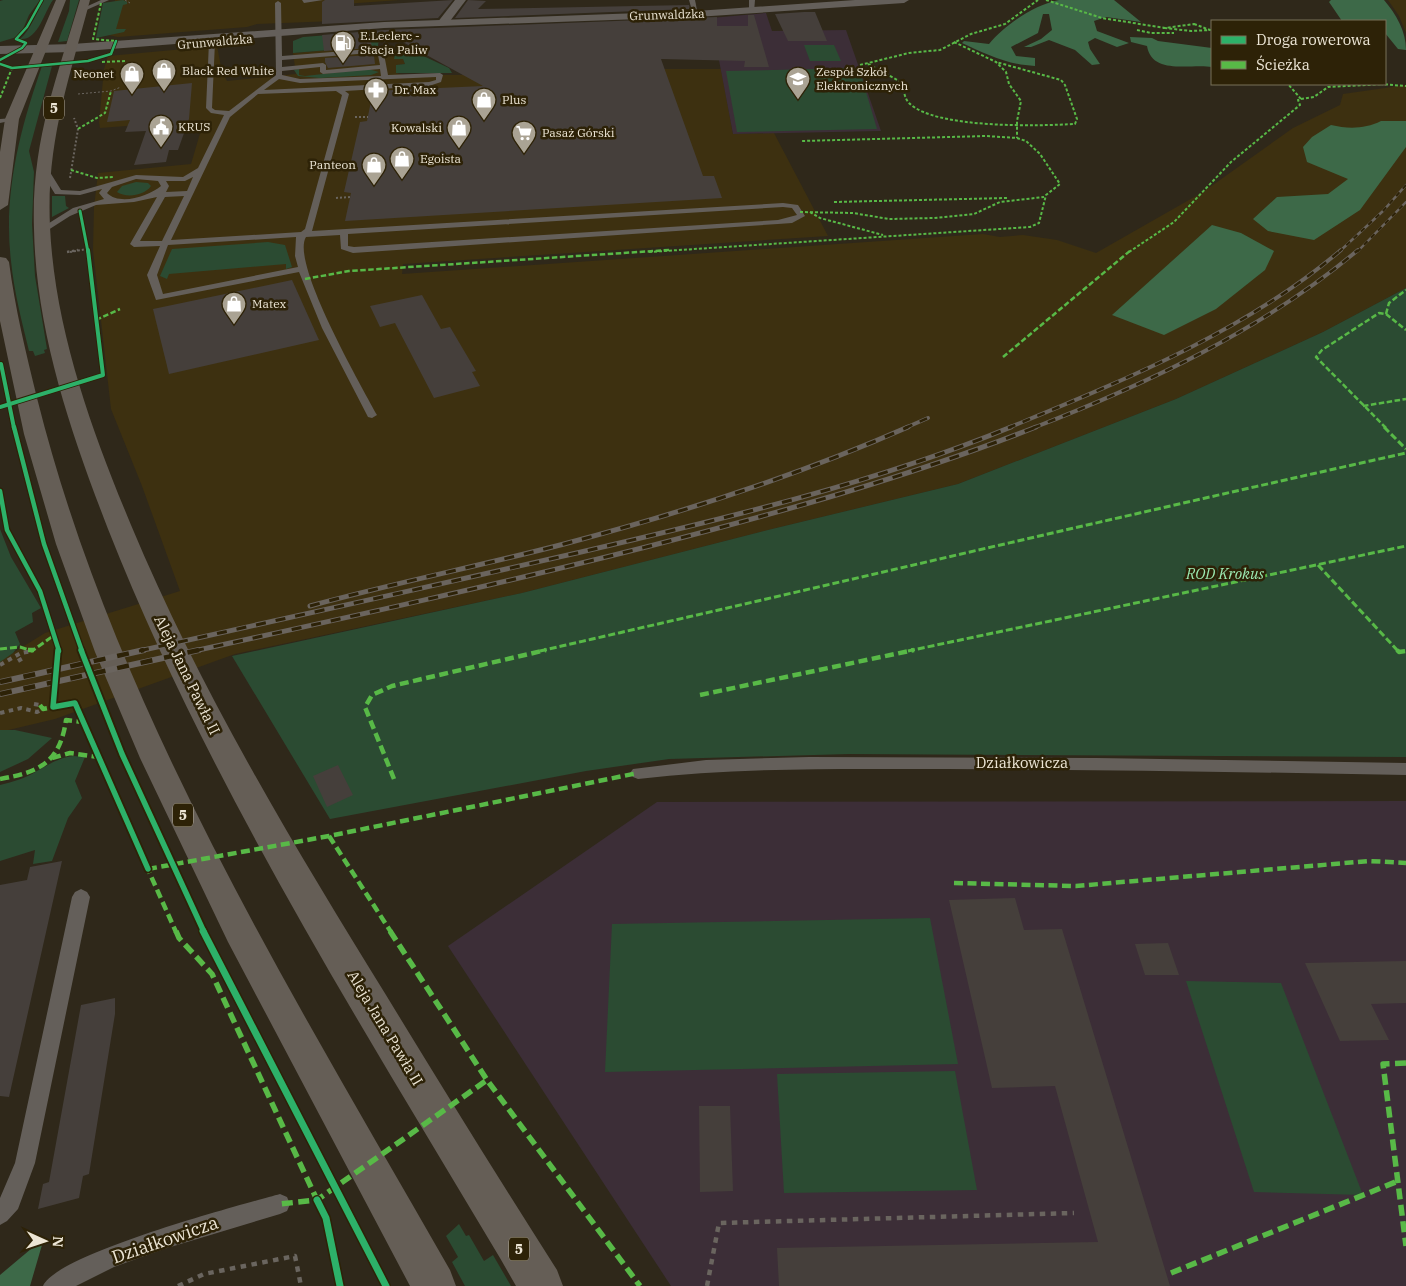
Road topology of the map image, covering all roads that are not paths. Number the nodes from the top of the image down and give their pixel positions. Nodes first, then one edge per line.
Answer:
1 (60, 0) edge
2 (106, 0) edge
3 (320, 0) edge
4 (461, 0) edge
5 (692, 0) edge
6 (904, 0) edge
7 (304, 1) edge
8 (278, 3) dead end
9 (83, 5) edge
10 (752, 6) edge
11 (696, 14) junction
12 (444, 23) junction
13 (429, 24) junction
14 (51, 27) junction
15 (278, 34) junction
16 (212, 42) junction
17 (0, 48) edge
18 (70, 52) junction
19 (39, 54) junction
20 (381, 54) joint
21 (0, 56) edge
22 (279, 58) junction
23 (383, 67) junction
24 (279, 72) junction
25 (386, 77) junction
26 (353, 79) junction
27 (337, 88) junction
28 (350, 88) junction
29 (256, 92) junction
30 (231, 113) junction
31 (6, 120) edge
32 (201, 168) junction
33 (45, 171) junction
34 (161, 179) junction
35 (109, 185) junction
36 (162, 192) junction
37 (189, 193) junction
38 (120, 200) junction
39 (0, 204) edge
40 (145, 224) junction
41 (42, 230) junction
42 (344, 233) junction
43 (301, 236) junction
44 (165, 243) junction
45 (0, 262) edge
46 (303, 270) junction
47 (372, 415) dead end
48 (1406, 769) edge
49 (638, 773) dead end
50 (81, 897) dead end
51 (280, 1204) dead end
52 (0, 1214) edge
53 (54, 1286) edge
54 (434, 1286) edge
55 (541, 1286) edge

1 - 14 main road, 5
2 - 9 lane
3 - 7 lane
4 - 12 street
5 - 11 lane
6 - 10 street, Grunwaldzka
8 - 15 lane
9 - 18 main road, Aleja Jana Pawła II / 5
10 - 11 street, Grunwaldzka
11 - 12 street, Grunwaldzka
12 - 13 street, Grunwaldzka
13 - 15 street, Grunwaldzka
13 - 15 street, Grunwaldzka
14 - 17 street, Grunwaldzka
14 - 19 main road, 5
15 - 16 street, Grunwaldzka
15 - 18 street, Grunwaldzka
15 - 22 lane
16 - 18 street, Grunwaldzka
16 - 30 lane
17 - 19 street, Grunwaldzka
18 - 19 street, Grunwaldzka
18 - 33 main road, Aleja Jana Pawła II / 5
19 - 21 street, Grunwaldzka
19 - 31 main road, 5
20 - 22 lane
20 - 23 lane
22 - 24 lane
23 - 24 lane
23 - 25 lane
24 - 26 lane
24 - 29 lane
25 - 26 lane
25 - 28 lane
26 - 28 lane
27 - 28 lane
27 - 29 lane
27 - 43 lane
29 - 30 lane
30 - 32 lane
31 - 39 main road, 5
32 - 34 lane
32 - 37 lane
33 - 35 lane
33 - 41 main road, Aleja Jana Pawła II / 5
34 - 35 lane
34 - 36 lane
35 - 38 lane
36 - 37 lane
36 - 38 lane
36 - 40 lane
37 - 44 lane
38 - 40 lane
38 - 41 lane
40 - 44 lane
41 - 55 main road, Aleja Jana Pawła II / 5
42 - 42 lane
42 - 43 lane
43 - 44 lane
43 - 46 lane
44 - 46 lane
45 - 54 main road, 5
46 - 47 lane
48 - 49 lane, Działkowicza
50 - 52 lane
51 - 53 lane, Działkowicza

